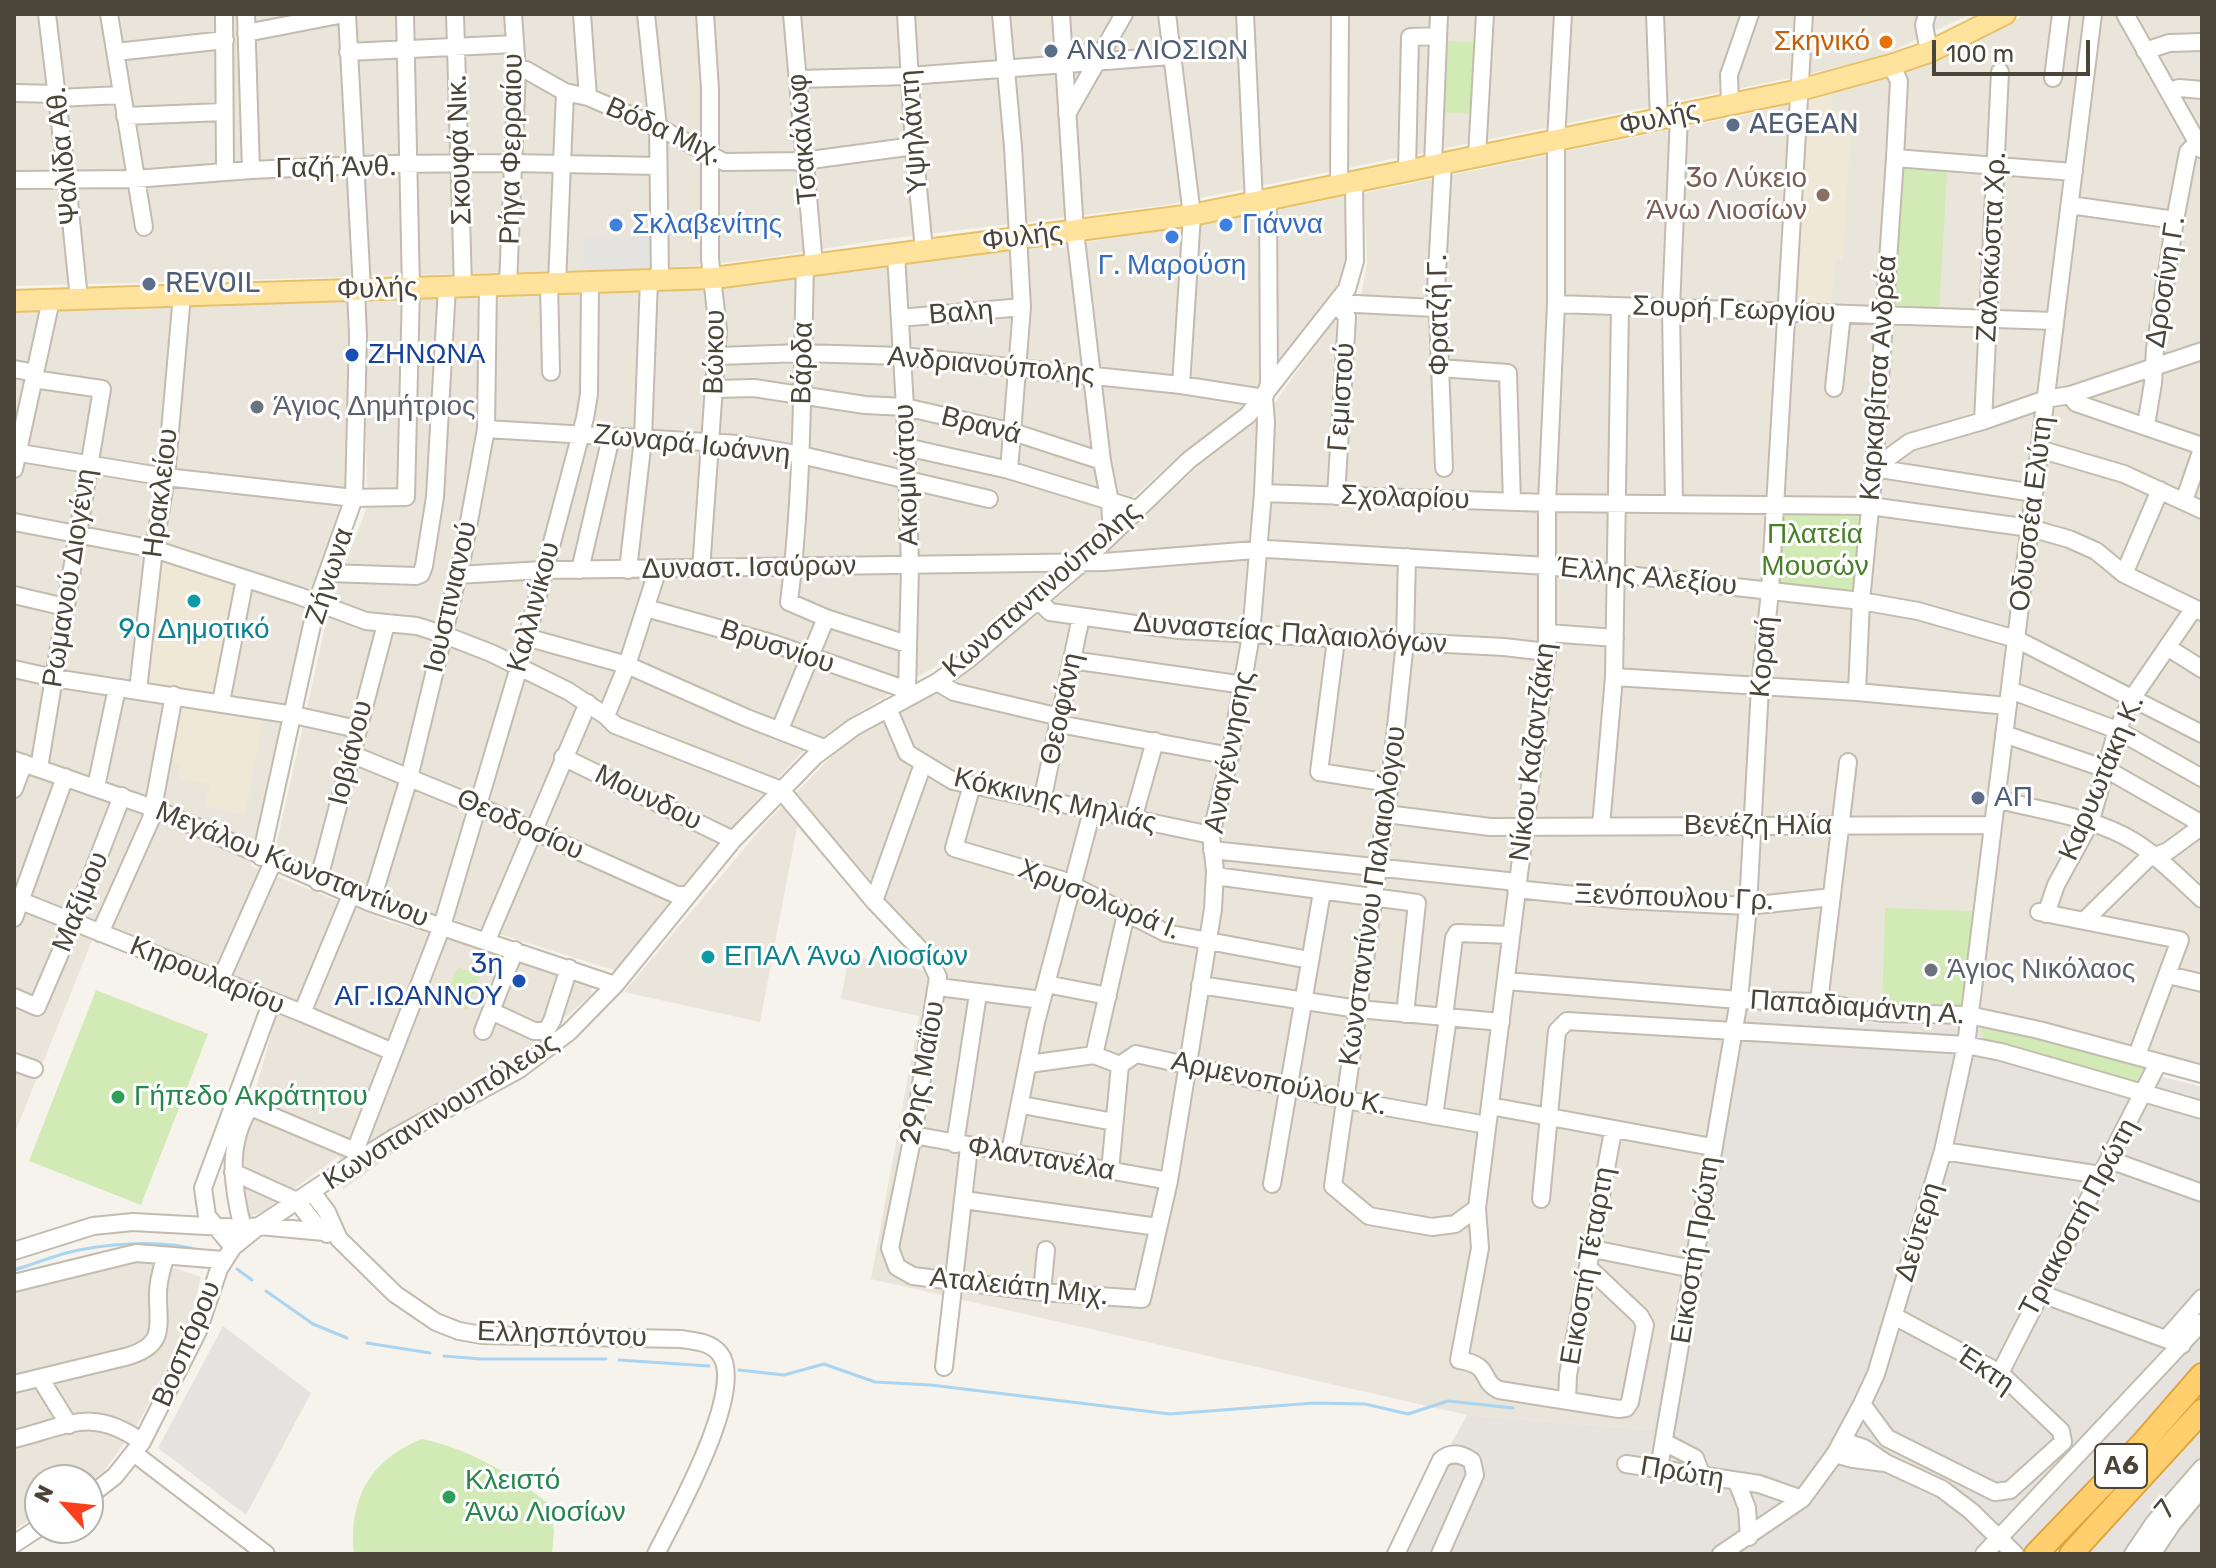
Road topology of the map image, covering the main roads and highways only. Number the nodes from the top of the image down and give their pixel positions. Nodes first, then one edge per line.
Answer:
1 (2005, 14) edge
2 (14, 301) edge
3 (2202, 1375) edge
4 (2202, 1411) edge
5 (2036, 1554) edge
6 (2071, 1554) edge

1 - 2 main road, Φυλής
3 - 5 highway, Α6
4 - 6 highway, Α6

